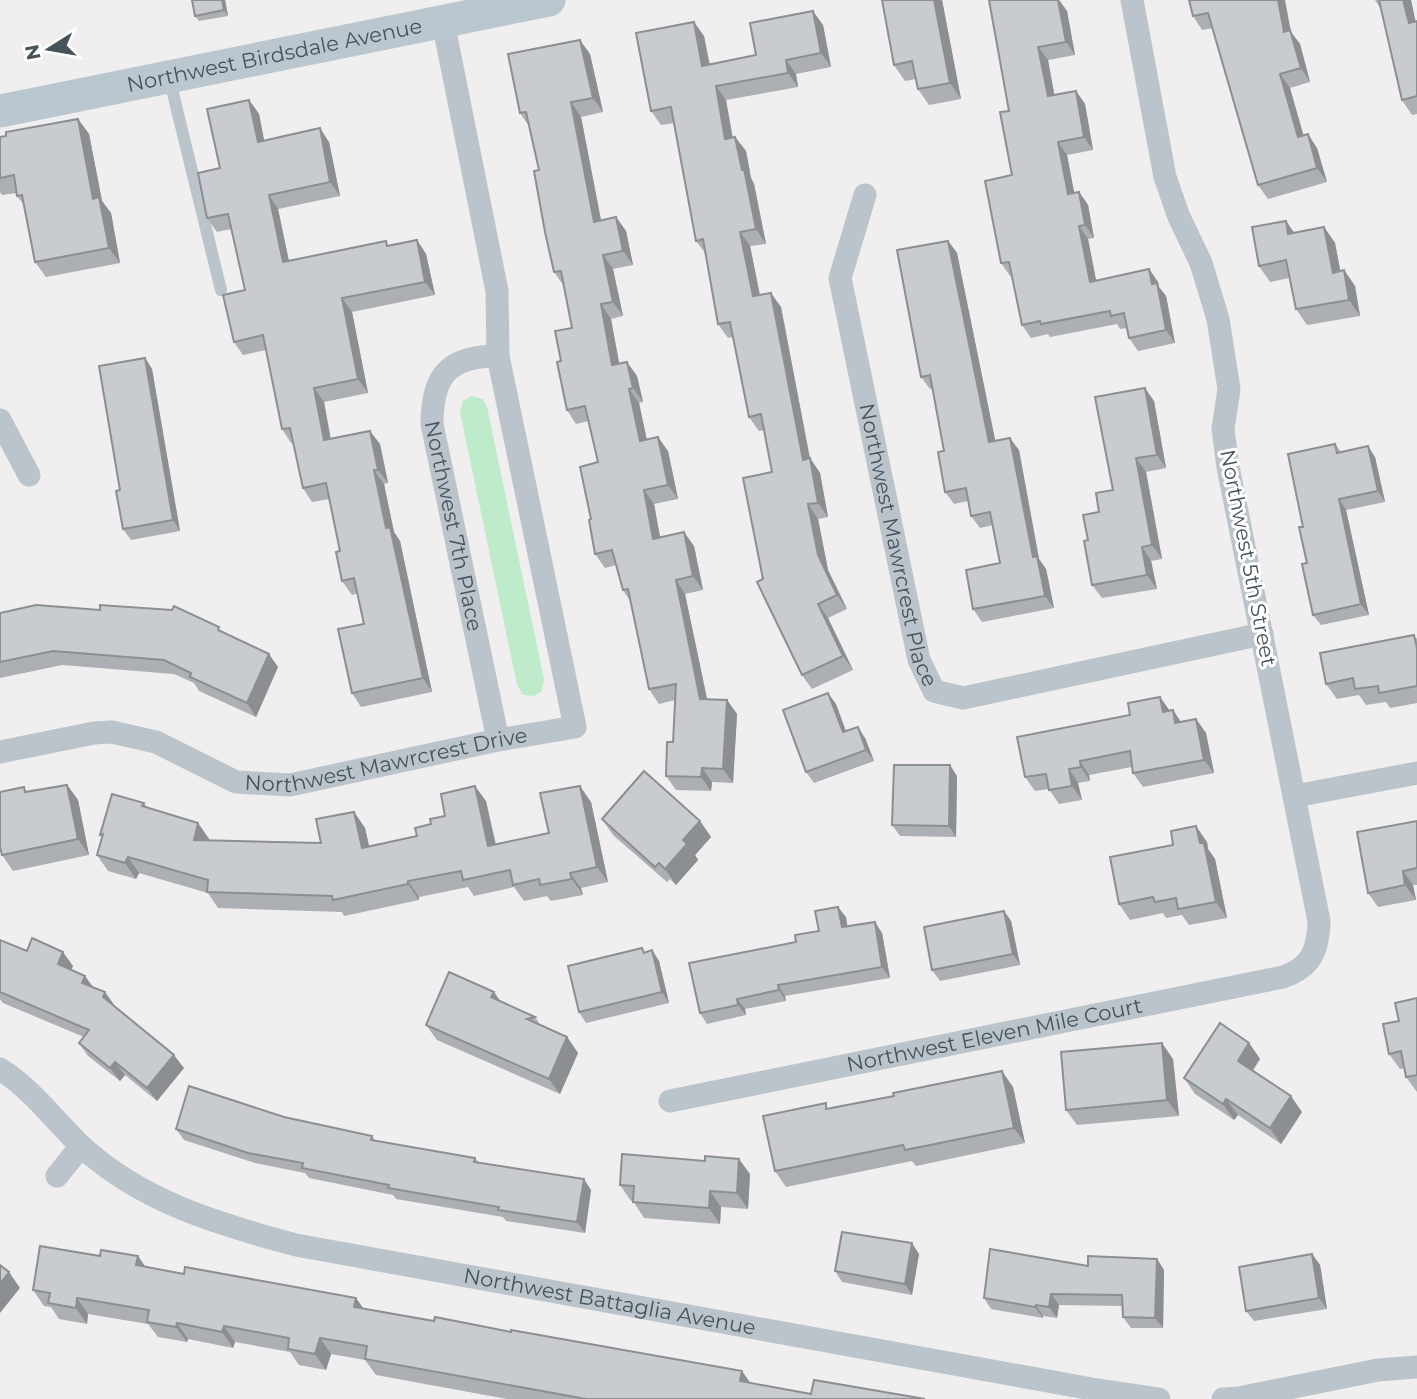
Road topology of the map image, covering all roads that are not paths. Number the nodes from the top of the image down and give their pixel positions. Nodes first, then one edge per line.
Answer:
1 (549, 0) edge
2 (1132, 0) edge
3 (500, 5) edge
4 (443, 22) junction
5 (169, 77) junction
6 (0, 111) edge
7 (865, 195) dead end
8 (221, 290) dead end
9 (498, 356) junction
10 (0, 420) edge
11 (29, 475) dead end
12 (1262, 634) junction
13 (498, 740) junction
14 (0, 752) edge
15 (1417, 773) edge
16 (1295, 796) junction
17 (1311, 957) joint
18 (0, 1069) edge
19 (670, 1101) dead end
20 (81, 1146) junction
21 (57, 1177) dead end
22 (1417, 1367) edge
23 (1159, 1399) edge
24 (1223, 1399) edge

1 - 3 main road, Northwest Birdsdale Avenue
2 - 12 street, Northwest 5th Street
3 - 4 main road, Northwest Birdsdale Avenue
4 - 5 main road, Northwest Birdsdale Avenue
4 - 9 street
5 - 6 main road, Northwest Birdsdale Avenue
5 - 8 lane
7 - 12 street, Northwest Mawrcrest Place
9 - 13 street, Northwest 7th Place
9 - 13 street, Northwest Mawrcrest Drive
10 - 11 street
12 - 16 street, Northwest 5th Street
13 - 14 street, Northwest Mawrcrest Drive
15 - 16 street
16 - 17 street, Northwest 5th Street
17 - 19 street, Northwest Eleven Mile Court
18 - 20 street, Northwest Battaglia Avenue
20 - 21 street
20 - 23 street, Northwest Battaglia Avenue
22 - 24 street

